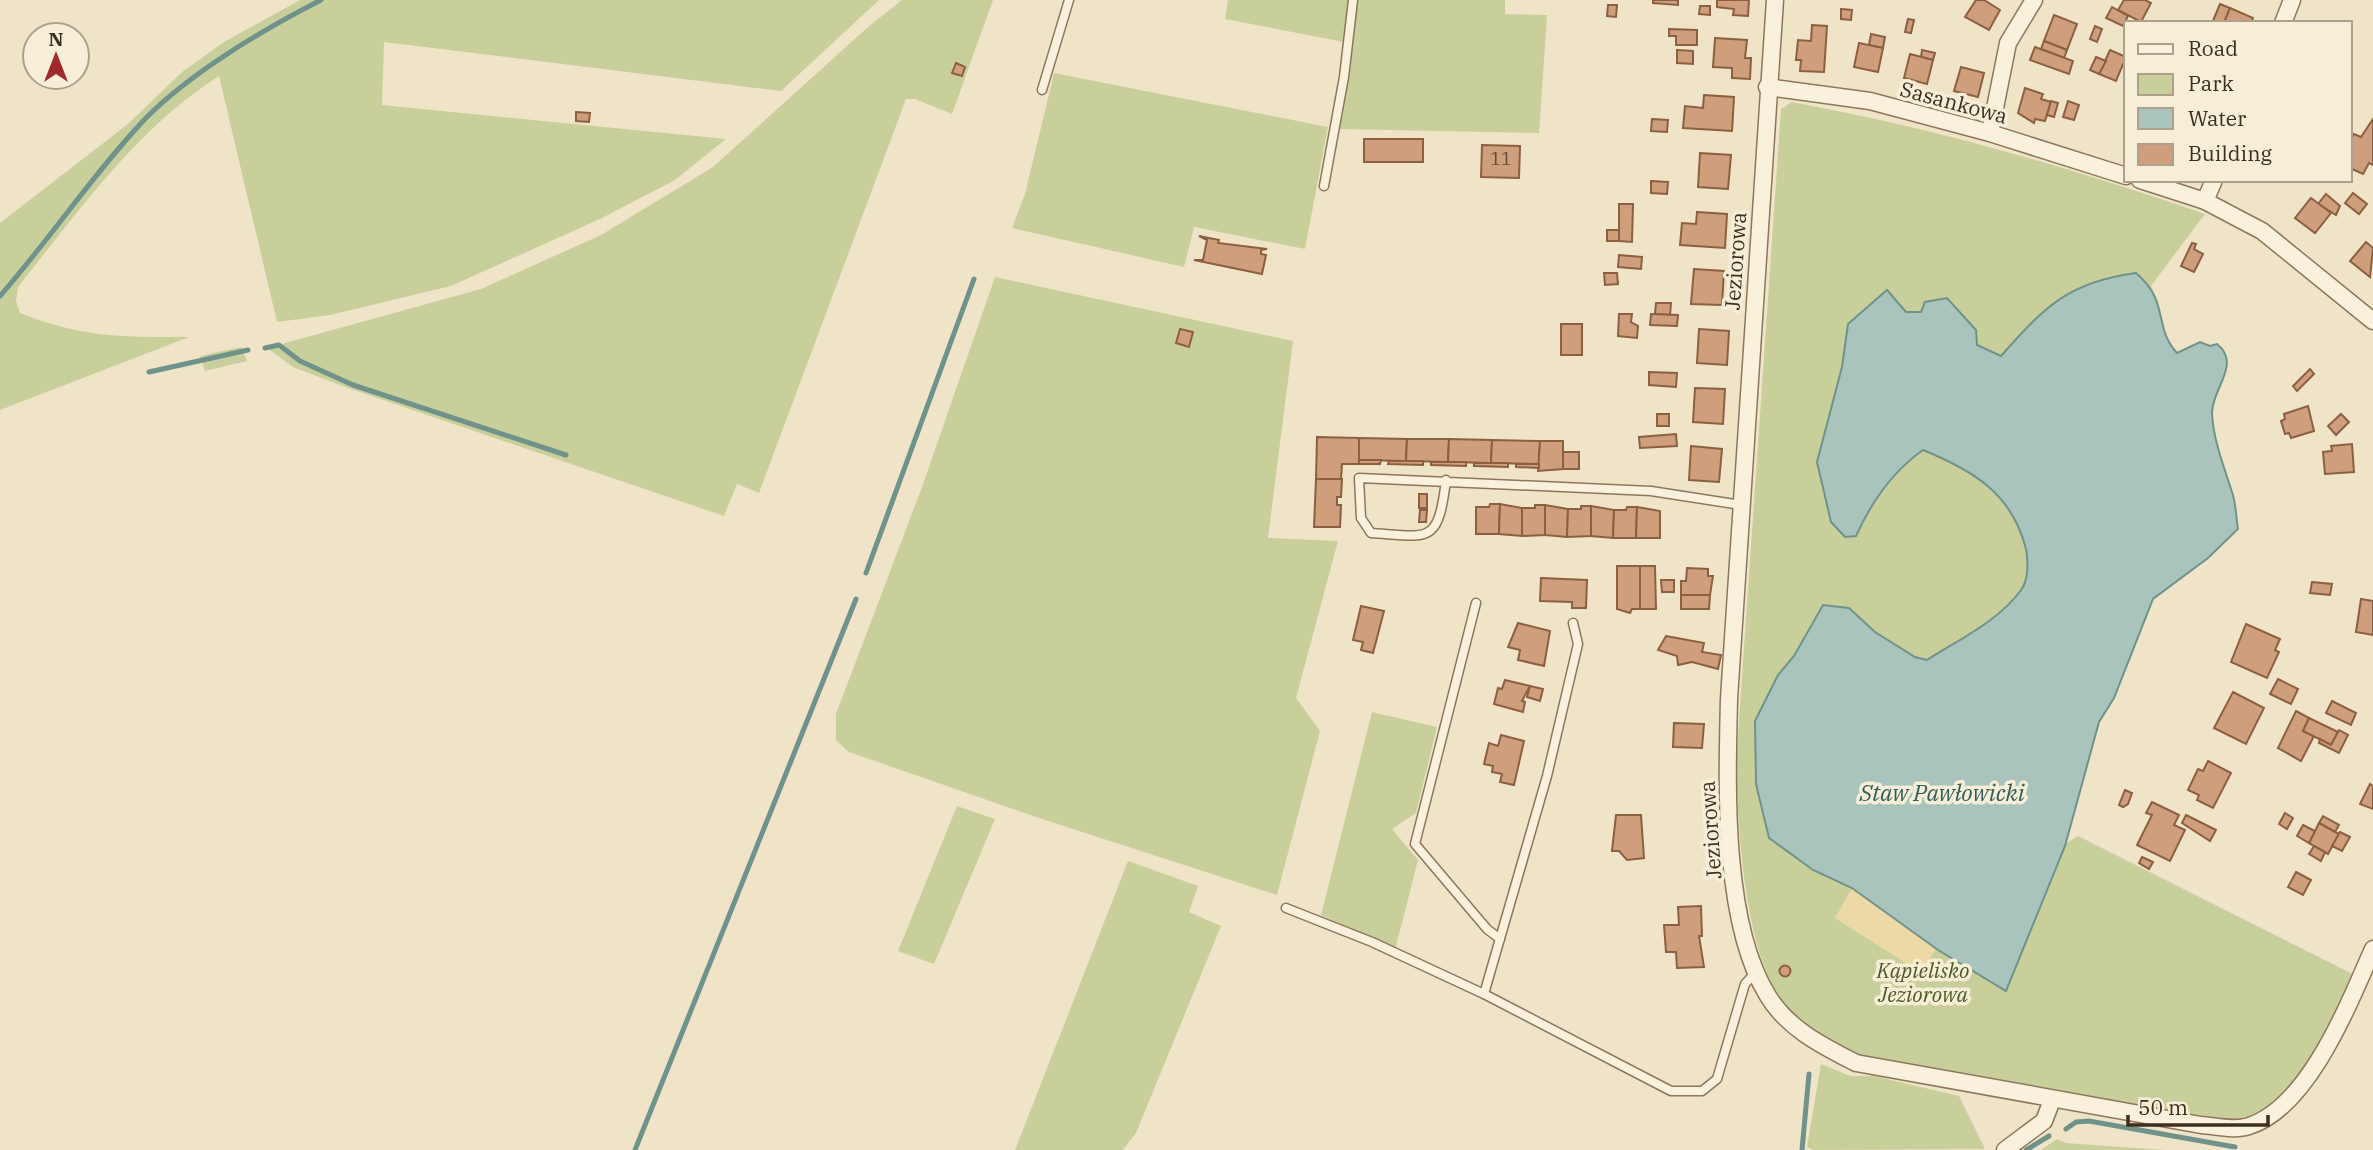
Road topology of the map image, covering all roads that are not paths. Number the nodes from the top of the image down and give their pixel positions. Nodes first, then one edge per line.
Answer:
1 (1069, 0) edge
2 (1353, 0) edge
3 (1775, 0) edge
4 (2034, 0) edge
5 (2292, 0) edge
6 (2284, 21) edge
7 (1767, 87) junction
8 (1042, 90) dead end
9 (1990, 133) junction
10 (2124, 175) edge
11 (2146, 182) edge
12 (2213, 182) edge
13 (1324, 186) dead end
14 (2205, 201) junction
15 (2373, 321) edge
16 (1446, 480) junction
17 (1741, 505) junction
18 (1476, 603) dead end
19 (1573, 623) dead end
20 (1286, 908) dead end
21 (1500, 939) junction
22 (2373, 949) edge
23 (1755, 973) junction
24 (1484, 994) junction
25 (2052, 1100) junction
26 (2005, 1150) edge

1 - 8 lane
2 - 13 lane
3 - 7 street, Jeziorowa
4 - 9 street
5 - 6 street
7 - 9 street, Sasankowa
7 - 17 street, Jeziorowa
9 - 10 street, Sasankowa
11 - 14 street
12 - 14 street
14 - 15 street
16 - 16 lane
16 - 17 lane
17 - 23 street, Jeziorowa
18 - 21 lane
19 - 21 lane
20 - 24 lane
21 - 24 lane
22 - 25 street, Jeziorowa
23 - 24 lane
23 - 25 street, Jeziorowa
25 - 26 street

